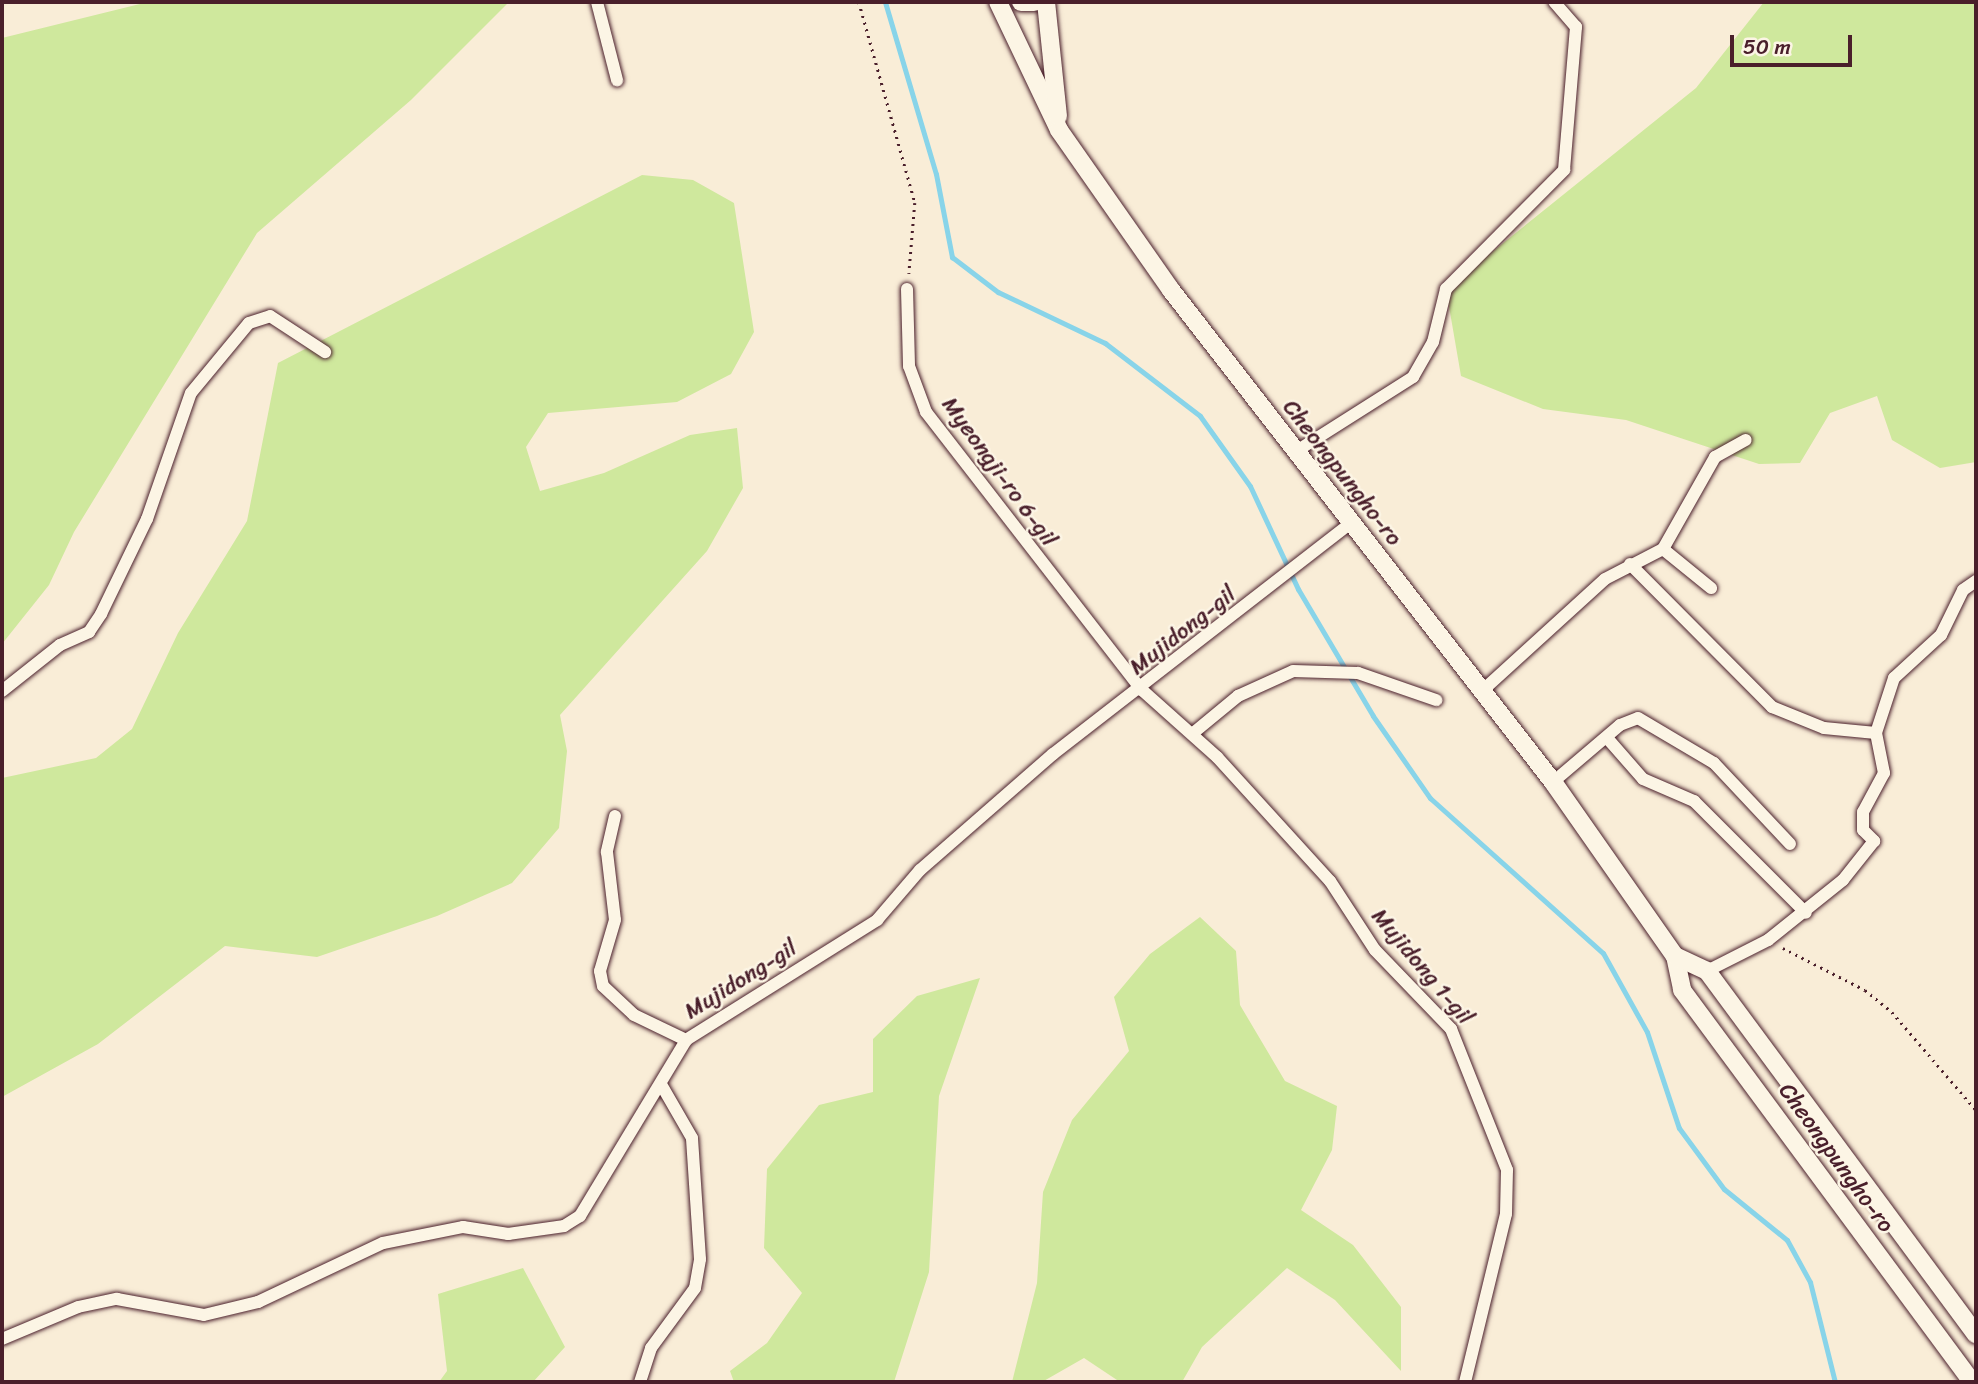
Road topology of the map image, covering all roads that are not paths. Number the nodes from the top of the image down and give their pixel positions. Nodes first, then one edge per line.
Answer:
1 (597, 2) edge
2 (998, 2) edge
3 (1021, 2) edge
4 (1034, 2) edge
5 (1046, 2) edge
6 (1554, 2) edge
7 (617, 80) dead end
8 (1059, 130) junction
9 (907, 289) road end
10 (325, 352) dead end
11 (1746, 440) dead end
12 (1295, 452) junction
13 (1350, 524) junction
14 (1663, 549) junction
15 (1630, 564) junction
16 (1976, 581) edge
17 (1711, 588) dead end
18 (1142, 690) junction
19 (2, 691) edge
20 (1482, 691) junction
21 (1436, 700) dead end
22 (1876, 733) junction
23 (1192, 734) junction
24 (1608, 739) junction
25 (1553, 782) junction
26 (615, 816) dead end
27 (1790, 844) dead end
28 (1806, 913) junction
29 (1675, 956) junction
30 (1707, 971) junction
31 (686, 1040) junction
32 (662, 1086) junction
33 (1976, 1334) edge
34 (2, 1339) edge
35 (1963, 1379) edge
36 (640, 1382) edge
37 (1465, 1382) edge

1 - 7 street
2 - 8 main road, Cheongpungho-ro
3 - 4 main road
5 - 8 main road
6 - 12 street
8 - 12 main road, Cheongpungho-ro
9 - 18 street, Myeongji-ro 6-gil
10 - 19 street
11 - 14 street
12 - 13 main road, Cheongpungho-ro
13 - 18 street, Mujidong-gil
13 - 20 main road, Cheongpungho-ro
14 - 15 street
14 - 17 street
15 - 20 street
15 - 22 street
16 - 22 street
18 - 23 street, Mujidong 1-gil
18 - 31 street, Mujidong-gil
20 - 25 main road, Cheongpungho-ro
21 - 23 street
22 - 28 street
23 - 37 street, Mujidong 1-gil
24 - 25 street
24 - 27 street
24 - 28 street
25 - 29 main road, Cheongpungho-ro
26 - 31 street
28 - 30 street
29 - 30 main road, Cheongpungho-ro
29 - 35 main road, Cheongpungho-ro
30 - 33 main road, Cheongpungho-ro
31 - 32 street, Mujidong-gil
32 - 34 street, Mujidong-gil
32 - 36 street

